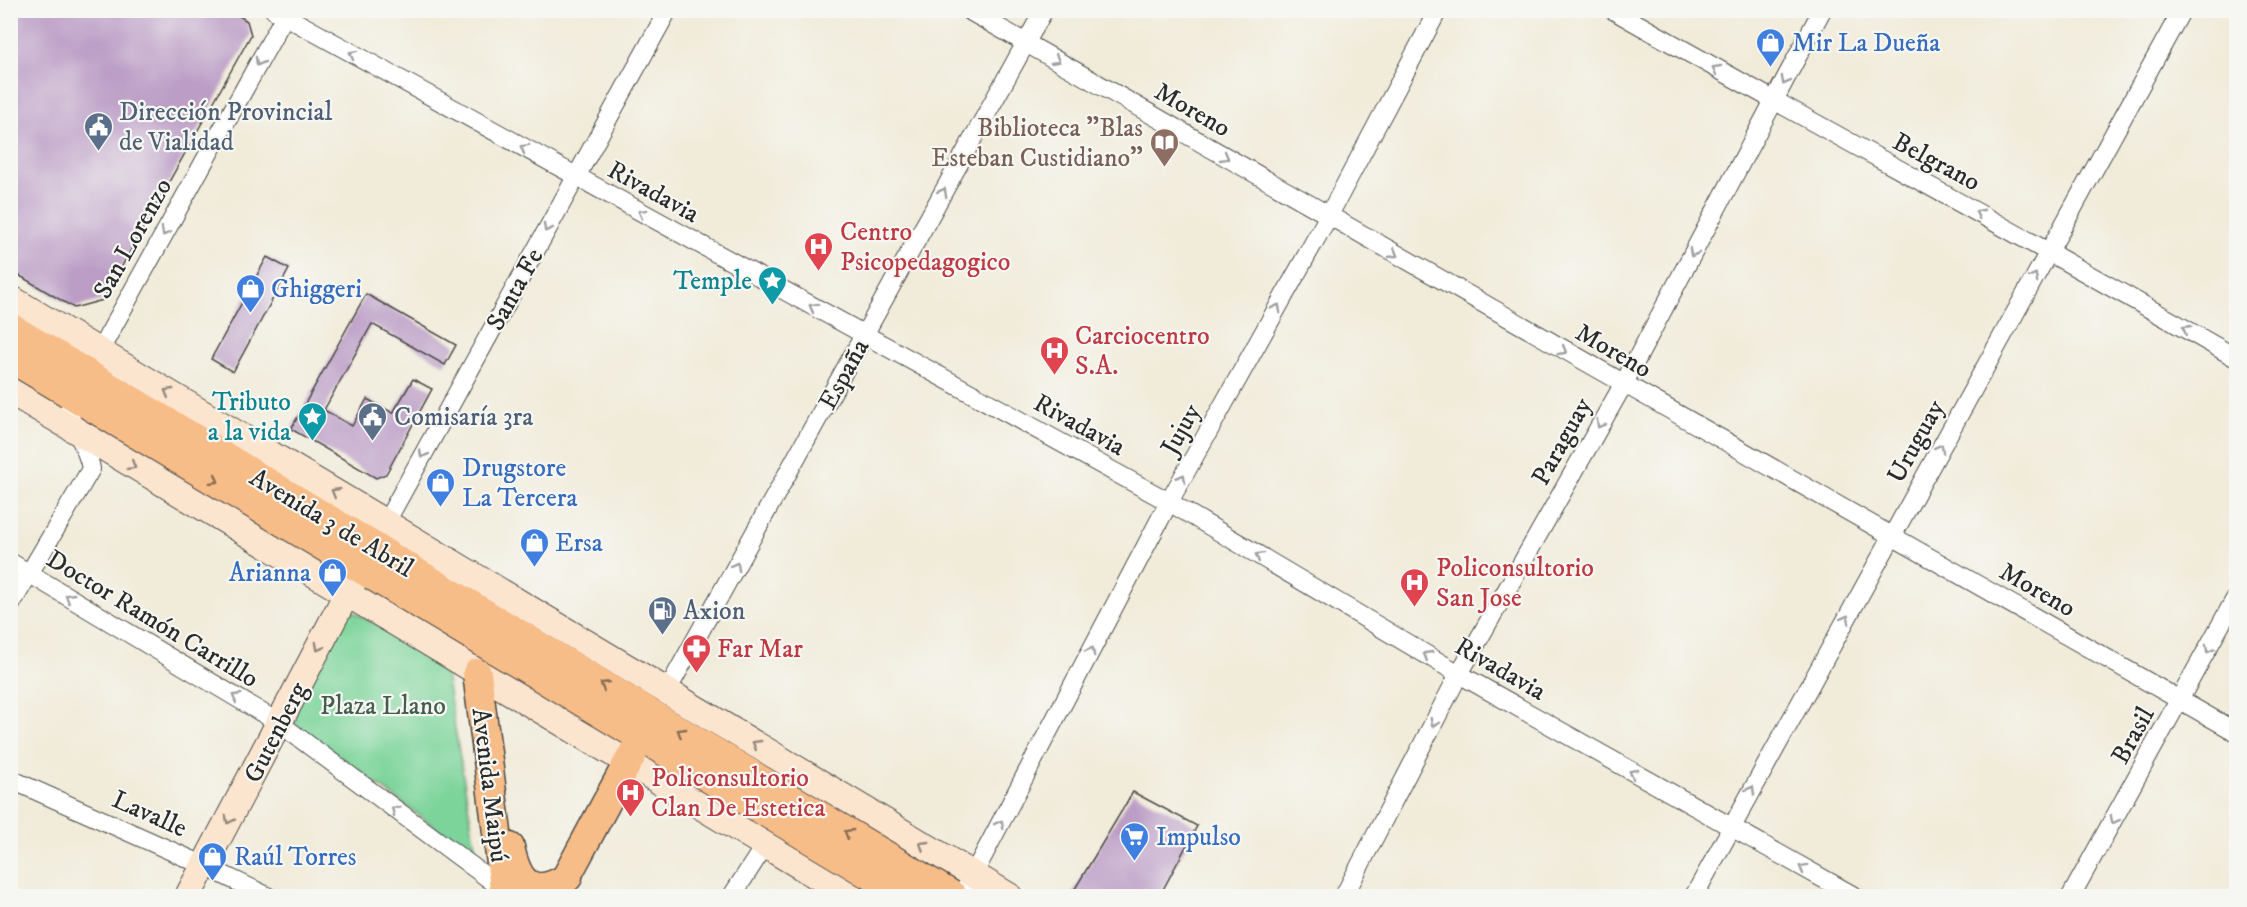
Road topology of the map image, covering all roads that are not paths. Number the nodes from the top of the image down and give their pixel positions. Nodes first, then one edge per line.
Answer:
1 (668, 10) edge
2 (968, 10) edge
3 (1044, 10) edge
4 (1438, 10) edge
5 (1613, 10) edge
6 (1822, 10) edge
7 (2182, 10) edge
8 (282, 12) edge
9 (1026, 43) junction
10 (1774, 102) junction
11 (575, 177) junction
12 (1328, 217) junction
13 (2049, 250) junction
14 (10, 298) edge
15 (10, 328) edge
16 (864, 335) junction
17 (10, 357) edge
18 (2236, 358) edge
19 (86, 374) junction
20 (1623, 385) junction
21 (10, 392) edge
22 (75, 431) junction
23 (1168, 502) junction
24 (1893, 535) junction
25 (373, 545) junction
26 (10, 562) edge
27 (29, 573) junction
28 (346, 595) junction
29 (2236, 597) edge
30 (10, 606) edge
31 (477, 673) junction
32 (1459, 674) junction
33 (2180, 701) junction
34 (654, 714) junction
35 (279, 723) junction
36 (2236, 732) edge
37 (486, 748) junction
38 (628, 763) junction
39 (10, 779) edge
40 (1730, 828) junction
41 (765, 845) junction
42 (206, 866) junction
43 (968, 886) edge
44 (562, 887) edge
45 (504, 893) edge
46 (188, 897) edge
47 (267, 897) edge
48 (732, 897) edge
49 (850, 897) edge
50 (906, 897) edge
51 (952, 897) edge
52 (1009, 897) edge
53 (1344, 897) edge
54 (1694, 897) edge
55 (1854, 897) edge
56 (2071, 897) edge

1 - 11 street, Santa Fe
2 - 9 street, Moreno
3 - 9 street, España
4 - 12 street, Jujuy
10 -> 5 street, Belgrano
6 -> 10 street, Paraguay
7 - 13 street, Uruguay
11 -> 8 street, Rivadavia
8 -> 19 street, San Lorenzo
9 -> 12 street, Moreno
16 -> 9 street, España
13 -> 10 street, Belgrano
10 -> 20 street, Paraguay
16 -> 11 street, Rivadavia
11 -> 25 street, Santa Fe
12 -> 20 street, Moreno
23 -> 12 street, Jujuy
18 -> 13 street, Belgrano
24 -> 13 street, Uruguay
14 - 19 main road, Avenida 3 de Abril
15 - 19 highway, Avenida 3 de Abril
16 - 23 street, Rivadavia
34 -> 16 street, España
17 - 19 highway, Avenida 3 de Abril
19 - 22 street, San Lorenzo
19 - 25 highway, Avenida 3 de Abril
25 -> 19 main road, Avenida 3 de Abril
20 - 24 street, Moreno
20 -> 32 street, Paraguay
21 - 22 main road
22 - 27 street
22 -> 28 main road
32 -> 23 street, Rivadavia
43 -> 23 street, Jujuy
24 - 33 street, Moreno
40 -> 24 street, Uruguay
25 - 28 main road, Gutenberg
25 - 34 highway, Avenida 3 de Abril
25 - 34 main road
26 - 27 street, Doctor Ramón Carrillo
27 - 30 street
35 -> 27 street, Doctor Ramón Carrillo
28 - 31 main road
28 -> 35 main road, Gutenberg
29 -> 33 street, Brasil
31 - 37 main road, Avenida Maipú
31 - 38 main road
40 -> 32 street, Rivadavia
32 -> 53 street, Paraguay
33 - 36 street, Moreno
33 -> 56 street, Brasil
34 - 38 main road
43 -> 34 main road
34 - 50 highway
51 -> 34 highway
35 -> 42 main road, Gutenberg
45 -> 35 street, Doctor Ramón Carrillo
37 - 44 main road
37 - 45 main road, Avenida Maipú
38 - 41 main road
38 - 44 main road
39 - 42 street, Lavalle
40 - 54 street, Uruguay
55 -> 40 street, Rivadavia
41 - 48 street
41 - 49 main road
42 - 46 main road, Gutenberg
42 - 47 street, Lavalle
43 - 52 main road

